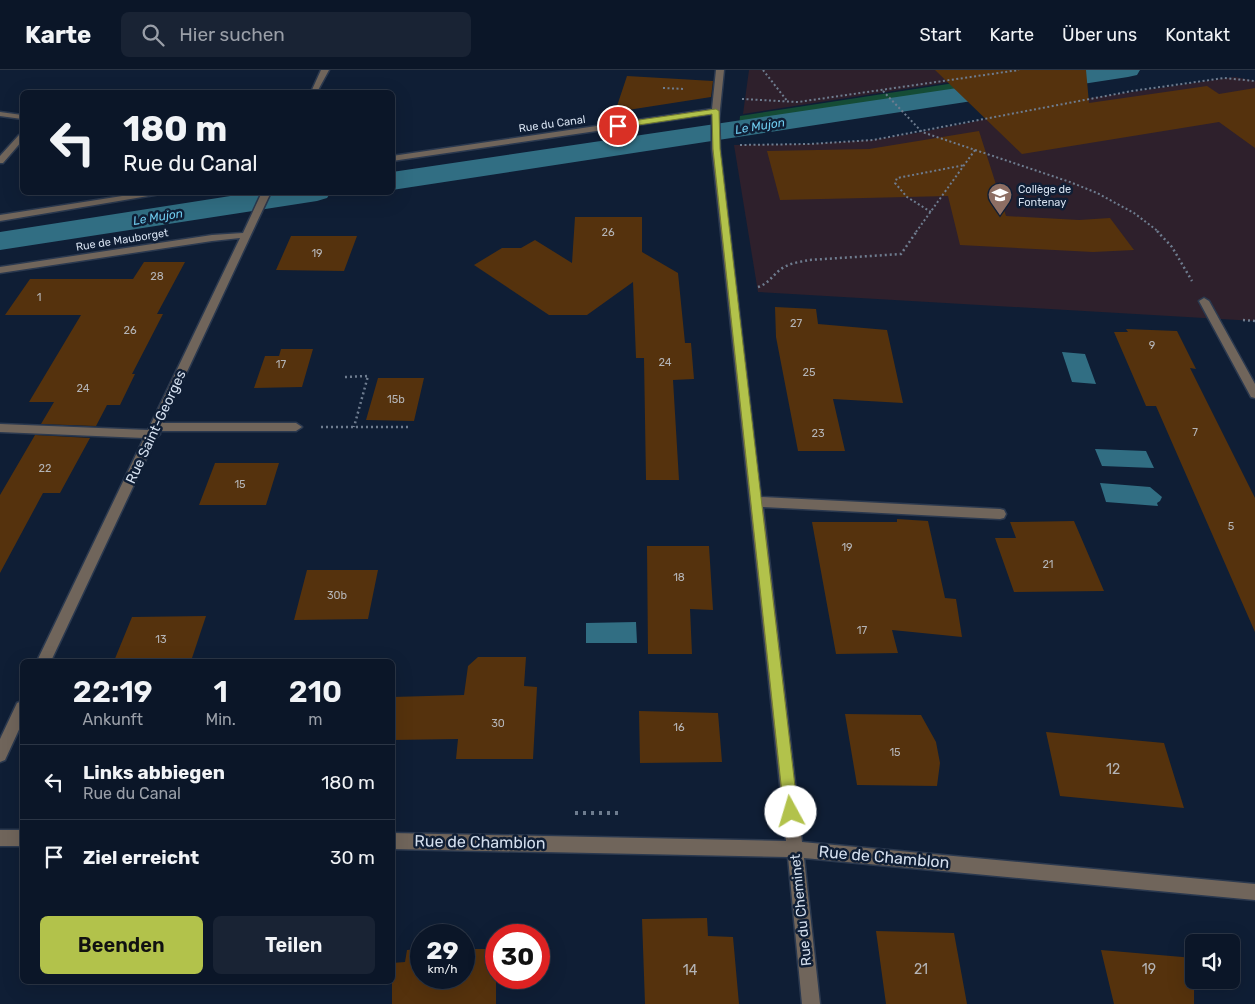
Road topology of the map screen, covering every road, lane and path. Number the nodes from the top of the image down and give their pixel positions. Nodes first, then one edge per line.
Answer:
1 (325, 70) edge
2 (720, 70) edge
3 (763, 70) edge
4 (1019, 70) edge
5 (1255, 81) edge
6 (663, 88) dead end
7 (686, 89) dead end
8 (315, 90) edge
9 (883, 91) junction
10 (717, 97) junction
11 (788, 102) junction
12 (0, 114) edge
13 (715, 115) junction
14 (20, 117) edge
15 (922, 132) junction
16 (20, 138) edge
17 (734, 145) dead end
18 (975, 150) junction
19 (395, 159) edge
20 (0, 162) edge
21 (966, 165) junction
22 (149, 195) edge
23 (266, 195) edge
24 (931, 212) junction
25 (0, 218) edge
26 (247, 235) junction
27 (0, 270) edge
28 (757, 287) dead end
29 (1204, 301) joint
30 (345, 377) dead end
31 (1255, 394) edge
32 (296, 427) joint
33 (354, 427) junction
34 (411, 427) dead end
35 (0, 428) edge
36 (155, 430) junction
37 (757, 502) junction
38 (1000, 514) dead end
39 (45, 659) edge
40 (20, 712) edge
41 (0, 755) edge
42 (0, 838) edge
43 (20, 838) edge
44 (395, 841) edge
45 (796, 849) junction
46 (1255, 892) edge
47 (811, 1004) edge

1 - 8 street
2 - 10 street, Rue du Cheminet
3 - 11 path
4 - 9 path
5 - 15 path
6 - 7 path
9 - 11 path
9 - 15 path
10 - 11 path
10 - 13 street, Rue du Cheminet
12 - 14 street
13 - 19 street, Rue du Canal
13 - 37 street, Rue du Cheminet
15 - 17 path
15 - 18 path
16 - 20 street
18 - 21 path
18 - 29 path
21 - 24 path
21 - 24 path
22 - 25 street
23 - 26 street, Rue Saint-Georges
24 - 28 path
26 - 27 street, Rue de Mauborget
26 - 36 street, Rue Saint-Georges
29 - 31 street
30 - 33 path
32 - 33 path
32 - 36 street
33 - 34 path
35 - 36 street
36 - 39 street, Rue Saint-Georges
37 - 38 street
37 - 45 street, Rue du Cheminet
40 - 41 street
42 - 43 street
44 - 45 street, Rue de Chamblon
45 - 46 street, Rue de Chamblon
45 - 47 street, Rue du Cheminet

